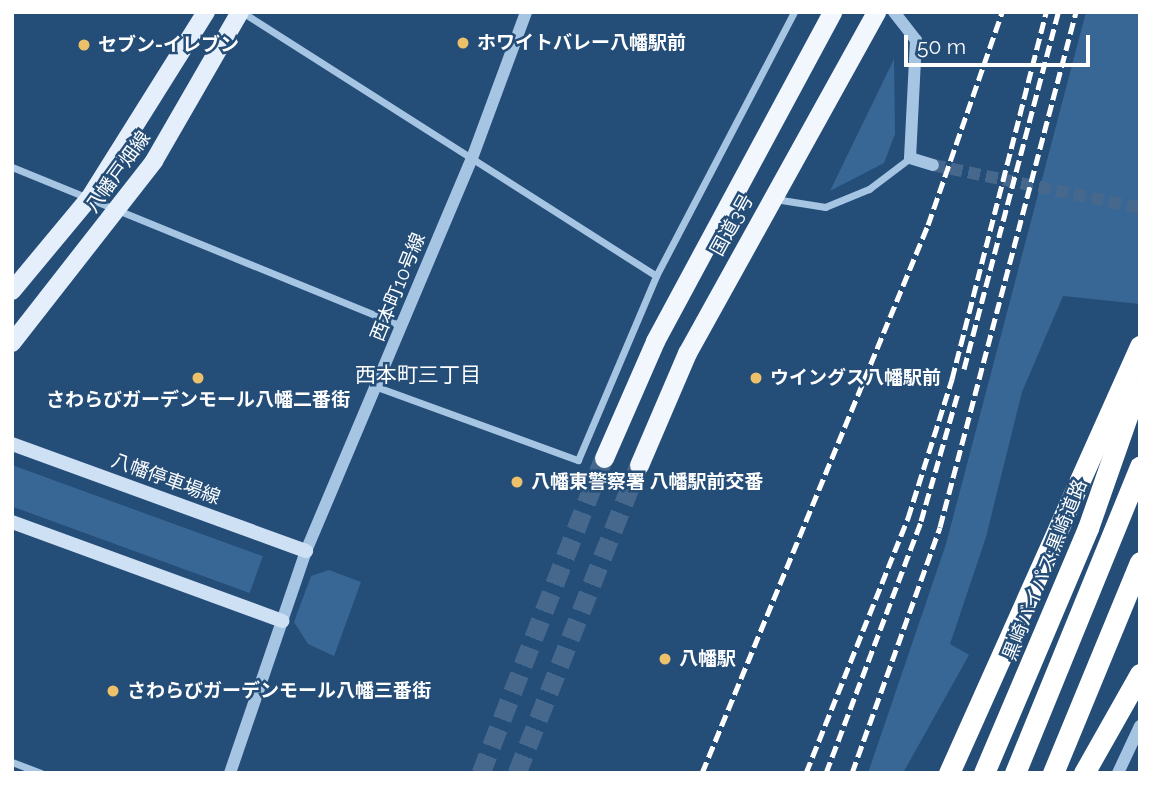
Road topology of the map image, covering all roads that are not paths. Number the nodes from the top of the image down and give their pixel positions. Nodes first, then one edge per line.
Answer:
1 (206, 12) edge
2 (241, 12) edge
3 (526, 12) edge
4 (794, 12) edge
5 (832, 12) edge
6 (876, 12) edge
7 (894, 12) edge
8 (910, 158) junction
9 (471, 161) junction
10 (933, 164) tunnel mouth
11 (12, 167) edge
12 (90, 197) junction
13 (773, 198) junction
14 (119, 209) junction
15 (656, 276) junction
16 (12, 291) edge
17 (402, 326) junction
18 (12, 343) edge
19 (1140, 346) edge
20 (1140, 380) edge
21 (377, 387) junction
22 (12, 444) edge
23 (604, 458) tunnel mouth
24 (639, 465) tunnel mouth
25 (1140, 466) edge
26 (12, 522) edge
27 (306, 551) junction
28 (1140, 562) edge
29 (282, 621) junction
30 (1140, 674) edge
31 (1140, 726) edge
32 (12, 762) edge
33 (41, 773) edge
34 (230, 773) edge
35 (949, 773) edge
36 (984, 773) edge
37 (1015, 773) edge
38 (1053, 773) edge
39 (1084, 773) edge
40 (1118, 773) edge

1 - 12 main road, 八幡戸畑線
2 - 9 street
2 - 14 main road, 八幡戸畑線
3 - 9 street, 西本町10号線
4 - 15 street
5 - 23 highway, 国道3号
6 - 13 highway, 国道3号
7 - 8 street
8 - 10 street
8 - 13 street
9 - 15 street
9 - 17 street, 西本町10号線
11 - 12 street
12 - 14 street
12 - 16 main road, 八幡戸畑線
13 - 24 highway, 国道3号
14 - 17 street
14 - 18 main road, 八幡戸畑線
15 - 21 street
17 - 21 street, 西本町10号線
19 - 35 highway
20 - 36 highway, 黒崎バイパス;黒崎道路
21 - 27 street, 西本町10号線
22 - 27 main road, 八幡停車場線
25 - 37 highway
26 - 29 main road
27 - 29 street, 西本町10号線
28 - 38 highway
29 - 34 street, 西本町10号線
30 - 39 highway
31 - 40 street
32 - 33 street

